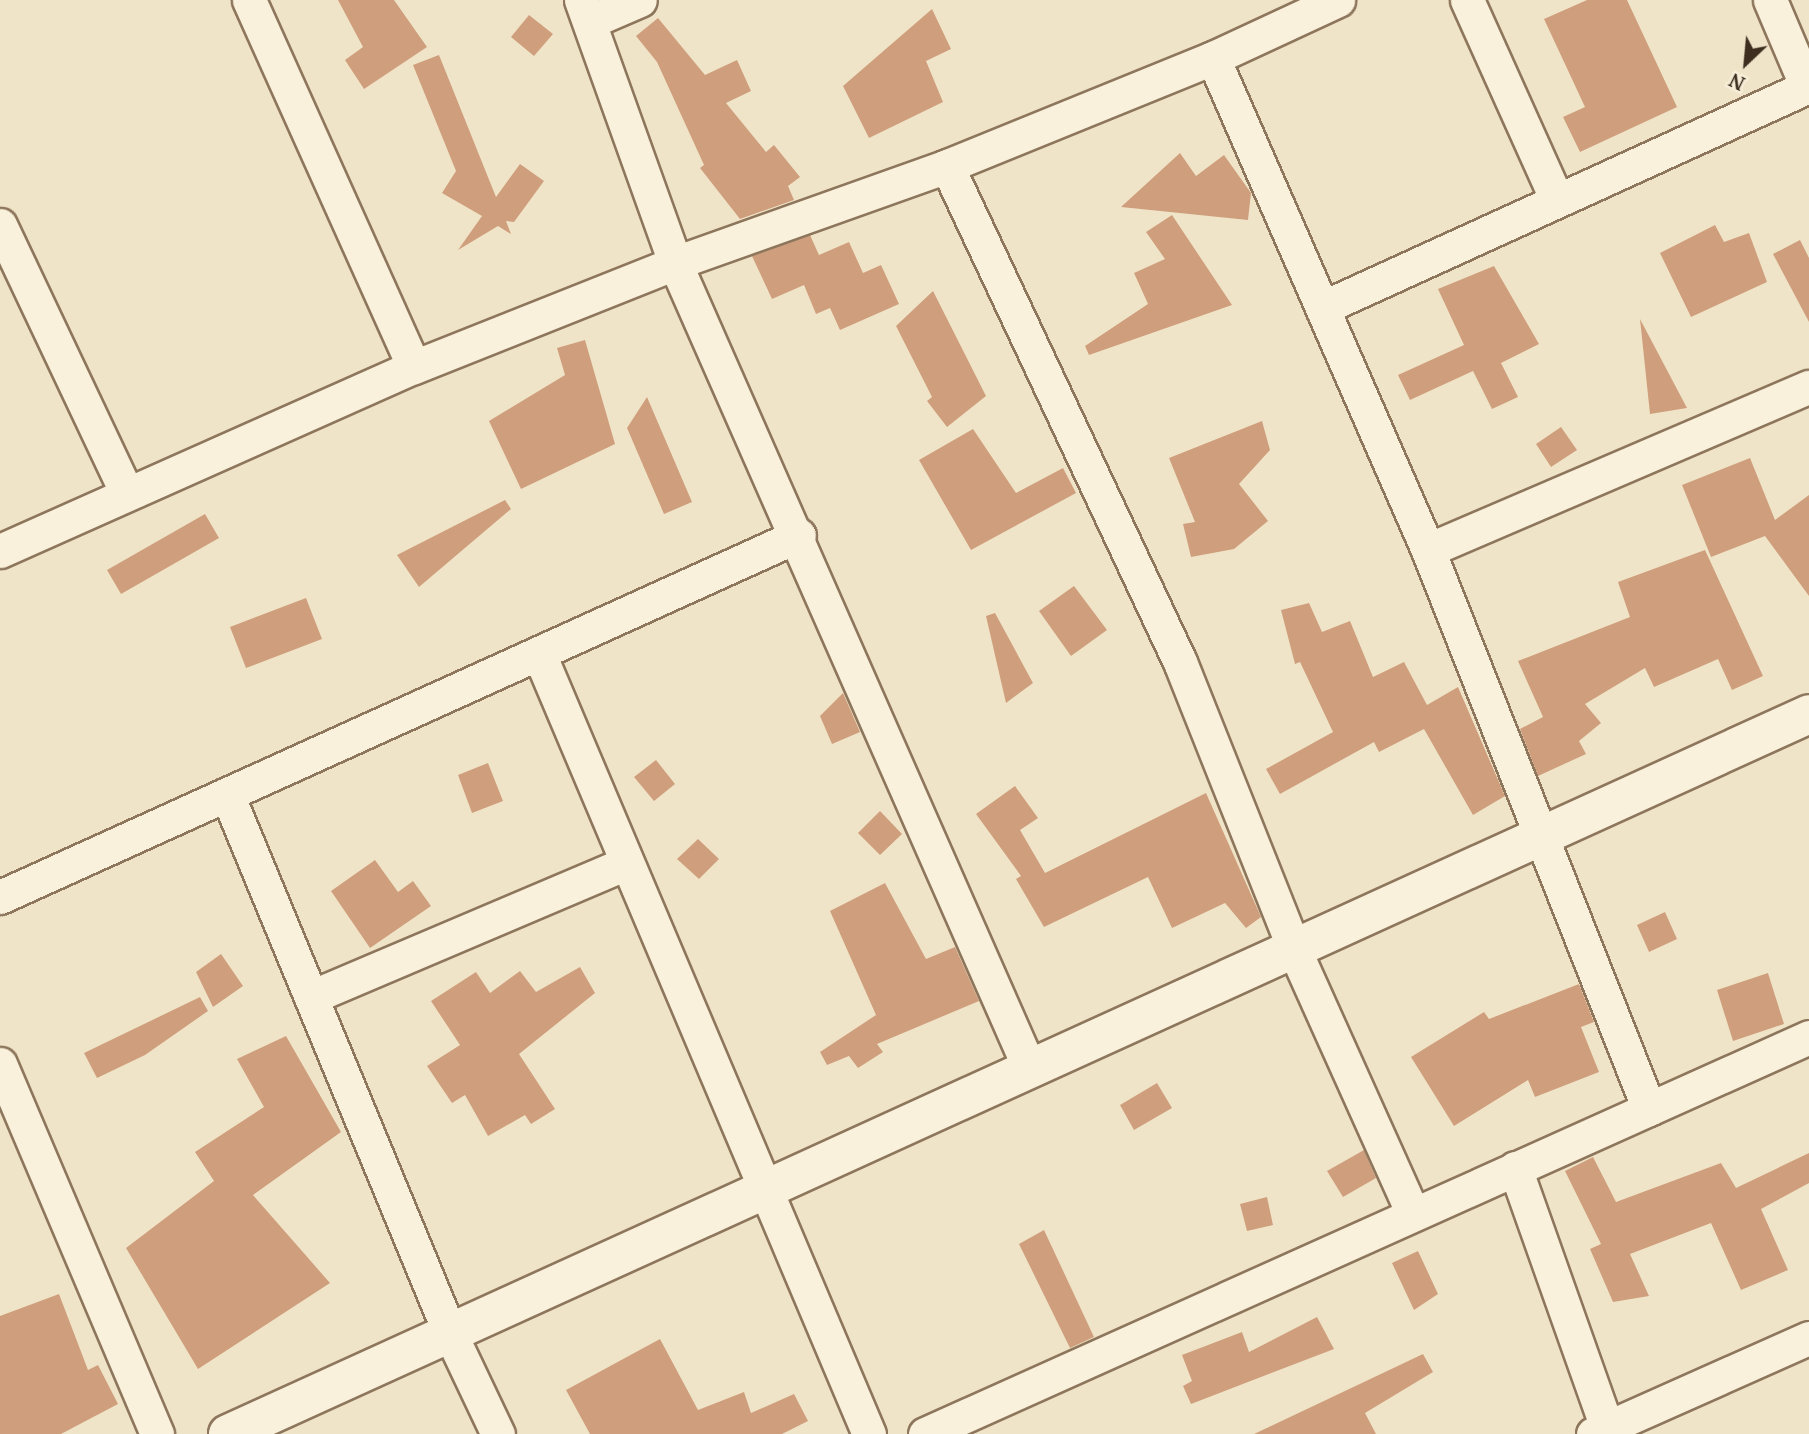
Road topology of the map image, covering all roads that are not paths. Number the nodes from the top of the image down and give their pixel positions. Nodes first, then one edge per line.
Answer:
1 (249, 0) edge
2 (640, 0) edge
3 (1338, 0) edge
4 (1466, 0) edge
5 (1770, 0) edge
6 (586, 10) edge
7 (1213, 58) junction
8 (1808, 86) edge
9 (947, 166) junction
10 (1557, 200) junction
11 (0, 225) edge
12 (675, 263) junction
13 (1322, 309) junction
14 (414, 367) junction
15 (1809, 387) edge
16 (125, 490) junction
17 (799, 534) junction
18 (1428, 550) junction
19 (0, 551) edge
20 (540, 656) junction
21 (1809, 714) edge
22 (227, 794) junction
23 (1542, 840) junction
24 (626, 863) junction
25 (0, 898) edge
26 (1294, 949) junction
27 (311, 997) junction
28 (1809, 1037) edge
29 (0, 1065) edge
30 (1028, 1065) junction
31 (1649, 1109) junction
32 (1515, 1168) junction
33 (761, 1189) junction
34 (1412, 1211) junction
35 (449, 1331) junction
36 (1809, 1338) edge
37 (1603, 1432) edge
38 (158, 1434) edge
39 (228, 1434) edge
40 (498, 1434) edge
41 (869, 1434) edge
42 (925, 1434) edge

1 - 14 street
2 - 6 street
3 - 7 street
4 - 10 street
5 - 8 street
6 - 12 street
7 - 9 street
7 - 13 street
8 - 10 street
9 - 12 street
9 - 26 street
10 - 13 street
11 - 16 street
12 - 14 street
12 - 17 street
13 - 18 street
14 - 16 street
15 - 18 street
16 - 19 street
17 - 20 street
17 - 30 street
18 - 23 street
20 - 22 street
20 - 24 street
21 - 23 main road
22 - 25 street
22 - 27 street
23 - 26 main road
23 - 31 street
24 - 27 street
24 - 33 street
26 - 30 main road
26 - 34 street
27 - 35 street
28 - 31 street
29 - 38 street
30 - 33 main road
31 - 32 street
32 - 34 street
32 - 37 street
33 - 35 main road
33 - 41 street
34 - 42 street
35 - 39 main road
35 - 40 street
36 - 37 street

